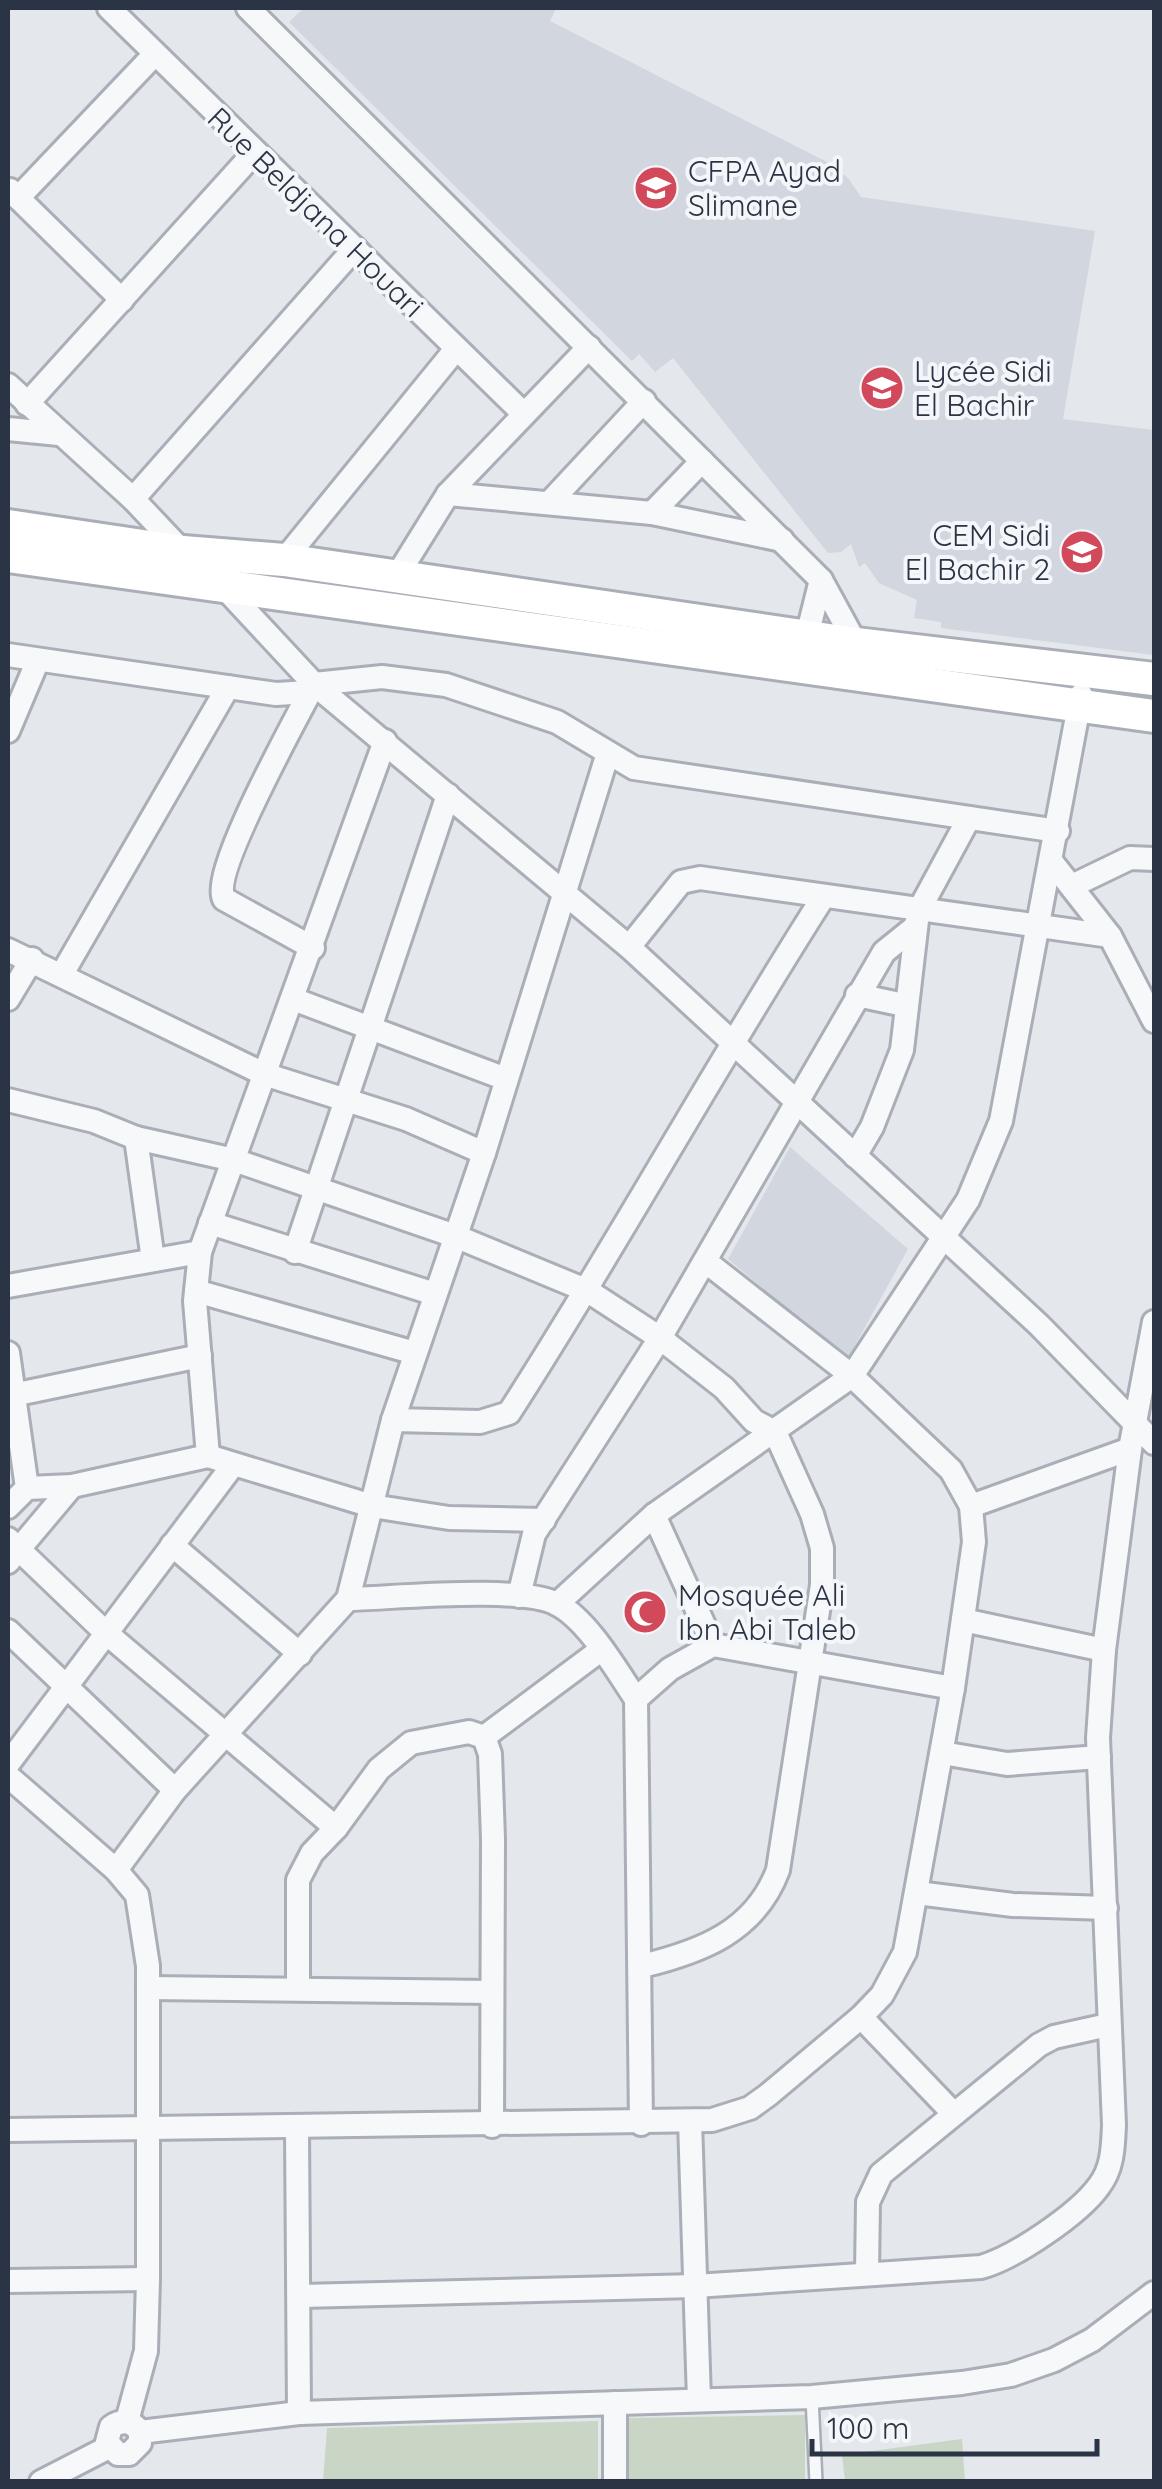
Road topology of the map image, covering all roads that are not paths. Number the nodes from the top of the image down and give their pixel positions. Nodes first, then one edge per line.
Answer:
1 (109, 8) edge
2 (248, 8) edge
3 (155, 54) junction
4 (254, 153) junction
5 (13, 193) edge
6 (355, 248) junction
7 (122, 300) junction
8 (589, 347) junction
9 (456, 349) junction
10 (8, 385) edge
11 (644, 401) junction
12 (27, 404) junction
13 (524, 414) junction
14 (8, 429) edge
15 (59, 434) junction
16 (702, 461) junction
17 (448, 494) junction
18 (133, 499) junction
19 (551, 501) junction
20 (652, 513) junction
21 (8, 526) edge
22 (782, 540) junction
23 (183, 552) junction
24 (8, 556) edge
25 (284, 560) junction
26 (395, 579) junction
27 (821, 580) junction
28 (219, 582) junction
29 (807, 636) junction
30 (856, 644) junction
31 (8, 655) edge
32 (38, 660) junction
33 (1086, 672) junction
34 (1154, 679) edge
35 (228, 687) junction
36 (312, 688) junction
37 (1078, 706) junction
38 (1154, 716) edge
39 (8, 730) edge
40 (385, 741) junction
41 (608, 756) junction
42 (448, 795) junction
43 (969, 818) junction
44 (1058, 830) junction
45 (1154, 859) edge
46 (1051, 861) junction
47 (1074, 886) junction
48 (566, 894) junction
49 (822, 898) junction
50 (917, 919) junction
51 (1038, 925) junction
52 (1110, 936) junction
53 (629, 947) junction
54 (313, 948) junction
55 (8, 950) edge
56 (32, 959) junction
57 (62, 974) junction
58 (857, 995) junction
59 (293, 998) junction
60 (8, 999) edge
61 (904, 1005) junction
62 (1154, 1021) edge
63 (372, 1026) junction
64 (732, 1040) junction
65 (264, 1074) junction
66 (506, 1079) junction
67 (8, 1100) edge
68 (346, 1100) junction
69 (796, 1105) junction
70 (136, 1138) junction
71 (484, 1153) junction
72 (854, 1156) junction
73 (234, 1160) junction
74 (314, 1188) junction
75 (210, 1223) junction
76 (455, 1236) junction
77 (943, 1238) junction
78 (200, 1252) junction
79 (295, 1252) junction
80 (153, 1260) junction
81 (704, 1261) junction
82 (8, 1286) edge
83 (588, 1290) junction
84 (196, 1291) junction
85 (435, 1294) junction
86 (1154, 1322) edge
87 (660, 1338) junction
88 (8, 1353) edge
89 (415, 1353) junction
90 (200, 1356) junction
91 (852, 1376) junction
92 (11, 1395) edge
93 (394, 1420) junction
94 (1135, 1424) junction
95 (775, 1432) junction
96 (1154, 1443) edge
97 (1130, 1448) junction
98 (208, 1456) junction
99 (233, 1465) junction
100 (72, 1486) junction
101 (27, 1488) junction
102 (372, 1506) junction
103 (971, 1506) junction
104 (8, 1507) edge
105 (654, 1516) junction
106 (544, 1520) junction
107 (172, 1546) junction
108 (11, 1550) edge
109 (519, 1596) junction
110 (348, 1599) junction
111 (557, 1604) junction
112 (963, 1620) junction
113 (8, 1632) edge
114 (105, 1632) junction
115 (712, 1645) junction
116 (602, 1649) junction
117 (1104, 1650) junction
118 (300, 1654) junction
119 (809, 1660) junction
120 (67, 1686) junction
121 (953, 1688) junction
122 (636, 1699) junction
123 (226, 1736) junction
124 (484, 1737) junction
125 (942, 1753) junction
126 (1099, 1757) junction
127 (8, 1764) edge
128 (8, 1776) edge
129 (175, 1790) junction
130 (336, 1828) junction
131 (116, 1870) junction
132 (918, 1893) junction
133 (1106, 1908) junction
134 (642, 1966) junction
135 (148, 1988) junction
136 (298, 1990) junction
137 (492, 1992) junction
138 (861, 2017) junction
139 (1108, 2025) junction
140 (954, 2114) junction
141 (690, 2121) junction
142 (641, 2124) junction
143 (492, 2126) junction
144 (148, 2127) junction
145 (298, 2129) junction
146 (8, 2130) edge
147 (866, 2272) junction
148 (148, 2279) junction
149 (8, 2281) edge
150 (695, 2286) junction
151 (1154, 2293) edge
152 (301, 2296) junction
153 (812, 2396) junction
154 (699, 2400) junction
155 (614, 2403) junction
156 (299, 2414) junction
157 (133, 2427) junction
158 (42, 2482) edge
159 (614, 2482) edge
160 (816, 2482) edge

1 - 3 street, Rue Beldjana Houari
2 - 8 street
3 - 4 street, Rue Beldjana Houari
3 - 5 street
4 - 6 street, Rue Beldjana Houari
4 - 7 street
5 - 7 street
6 - 9 street, Rue Beldjana Houari
6 - 18 street
7 - 12 street
8 - 11 street
8 - 13 street
9 - 13 street, Rue Beldjana Houari
9 - 25 street
10 - 12 street
11 - 16 street
11 - 19 street
12 - 15 street
13 - 17 street
14 - 15 street
15 - 18 street
16 - 20 street
16 - 22 street
17 - 19 street
17 - 26 street
18 - 23 street
19 - 20 street
20 - 22 street
21 - 23 street
22 - 27 street
23 - 25 street
23 - 28 street
24 - 28 street
25 - 26 street
26 - 29 street
27 - 29 street
27 - 30 street
28 - 36 street
28 - 37 street
29 - 30 street
30 - 33 street
31 - 32 street
32 - 35 street
32 - 39 street
33 - 34 street
33 - 37 street
35 - 36 street
35 - 57 street
36 - 40 street
36 - 41 street
36 - 54 street
37 - 38 street
37 - 44 street
40 - 42 street
40 - 54 street
41 - 43 street
41 - 48 street
42 - 48 street
42 - 63 street
43 - 44 street
43 - 50 street
44 - 46 street
45 - 47 street
46 - 47 street
46 - 51 street
47 - 52 street
48 - 53 street
48 - 66 street
49 - 50 street
49 - 53 street
49 - 64 street
50 - 51 street
50 - 58 street
50 - 61 street
51 - 52 street
51 - 77 street
52 - 62 street
53 - 64 street
54 - 59 street
55 - 56 street
56 - 57 street
56 - 60 street
57 - 65 street
58 - 61 street
58 - 69 street
59 - 63 street
59 - 65 street
61 - 72 street
63 - 66 street
63 - 68 street
64 - 69 street
64 - 83 street
65 - 68 street
65 - 73 street
66 - 71 street
67 - 70 street
68 - 71 street
68 - 74 street
69 - 72 street
69 - 81 street
70 - 73 street
70 - 80 street
71 - 76 street
72 - 77 street
73 - 74 street
73 - 75 street
74 - 76 street
74 - 79 street
75 - 78 street
75 - 79 street
76 - 83 street
76 - 85 street
77 - 91 street
77 - 94 street
78 - 80 street
78 - 84 street
79 - 85 street
80 - 82 street
81 - 87 street
81 - 91 street
83 - 87 street
83 - 93 street
84 - 89 street
84 - 90 street
85 - 89 street
86 - 94 street
87 - 95 street
87 - 106 street
88 - 92 street
89 - 93 street
90 - 92 street
90 - 98 street
91 - 95 street
91 - 103 street
92 - 101 street
93 - 102 street
94 - 96 street
94 - 97 street
95 - 105 street
95 - 119 street
97 - 103 street
97 - 117 street
98 - 99 street
98 - 100 street
99 - 102 street
99 - 107 street
100 - 101 street
100 - 108 street
101 - 104 street
102 - 106 street
102 - 110 street
103 - 112 street
105 - 111 street
105 - 115 street
106 - 109 street
107 - 114 street
107 - 118 street
108 - 114 street
109 - 110 street
109 - 111 street
110 - 118 street
111 - 116 street
112 - 117 street
112 - 121 street
113 - 120 street
114 - 120 street
114 - 123 street
115 - 119 street
115 - 122 street
116 - 122 street
116 - 124 street
117 - 126 street
118 - 123 street
119 - 121 street
119 - 134 street
120 - 127 street
120 - 129 street
121 - 125 street
122 - 134 street
123 - 129 street
123 - 130 street
124 - 130 street
124 - 137 street
125 - 126 street
125 - 132 street
126 - 133 street
128 - 131 street
129 - 131 street
130 - 136 street
131 - 135 street
132 - 133 street
132 - 138 street
133 - 139 street
134 - 142 street
135 - 136 street
135 - 144 street
136 - 137 street
137 - 143 street
138 - 140 street
138 - 141 street
139 - 140 street
139 - 147 street
140 - 147 street
141 - 142 street
141 - 150 street
142 - 143 street
143 - 145 street
144 - 145 street
144 - 146 street
144 - 148 street
145 - 152 street
147 - 150 street
148 - 149 street
148 - 157 street
150 - 152 street
150 - 154 street
151 - 153 street
152 - 156 street
153 - 154 street
153 - 160 lane
154 - 155 street
155 - 156 street
155 - 159 street
156 - 157 street
157 - 158 street

